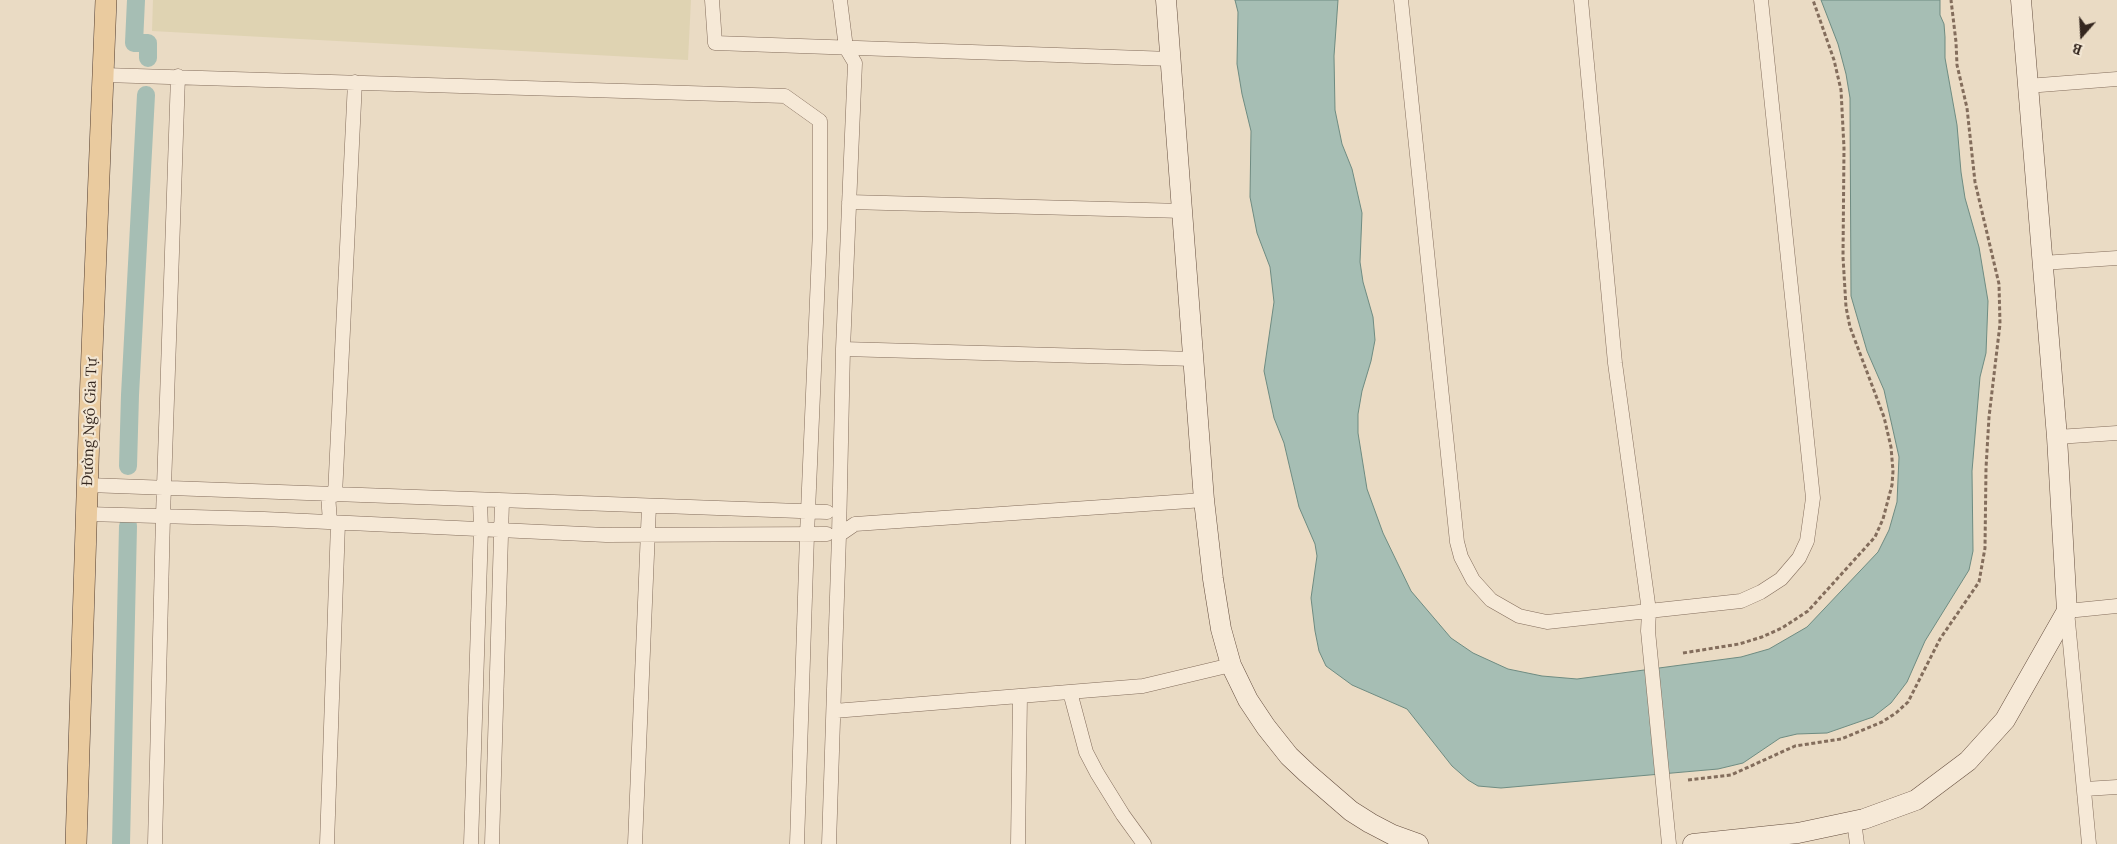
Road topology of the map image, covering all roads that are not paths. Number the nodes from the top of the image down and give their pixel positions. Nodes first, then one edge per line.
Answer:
1 (106, 0) edge
2 (712, 0) edge
3 (840, 0) edge
4 (1166, 0) edge
5 (1400, 0) edge
6 (1581, 0) edge
7 (1761, 0) edge
8 (2021, 0) edge
9 (846, 48) junction
10 (1171, 59) junction
11 (104, 74) junction
12 (178, 76) junction
13 (2117, 80) edge
14 (355, 82) junction
15 (2027, 86) junction
16 (849, 202) junction
17 (1183, 211) junction
18 (2117, 258) edge
19 (2042, 263) junction
20 (843, 349) junction
21 (1194, 359) junction
22 (2117, 433) edge
23 (2057, 437) junction
24 (88, 485) junction
25 (165, 488) junction
26 (332, 494) junction
27 (480, 500) junction
28 (1204, 500) junction
29 (502, 501) junction
30 (649, 506) junction
31 (808, 512) junction
32 (833, 513) junction
33 (87, 514) junction
34 (163, 516) junction
35 (334, 523) junction
36 (855, 524) junction
37 (481, 529) junction
38 (501, 530) junction
39 (646, 534) junction
40 (833, 534) junction
41 (807, 535) junction
42 (2117, 606) edge
43 (1649, 611) junction
44 (2067, 611) junction
45 (2040, 656) junction
46 (2072, 661) junction
47 (1231, 665) junction
48 (1070, 692) junction
49 (1020, 696) junction
50 (834, 711) junction
51 (475, 717) junction
52 (496, 718) junction
53 (2117, 787) edge
54 (2085, 789) junction
55 (1854, 821) junction
56 (76, 844) edge
57 (155, 844) edge
58 (327, 844) edge
59 (471, 844) edge
60 (492, 844) edge
61 (636, 844) edge
62 (797, 844) edge
63 (829, 844) edge
64 (1018, 844) edge
65 (1144, 844) edge
66 (1418, 844) edge
67 (1669, 844) edge
68 (1693, 844) edge
69 (1857, 844) edge
70 (2089, 844) edge

1 - 11 main road, Đường Ngô Gia Tự
2 - 9 street
3 - 9 street
4 - 10 street
5 - 43 street
6 - 43 street
7 - 43 street
8 - 15 street
9 - 10 street
9 - 16 street
10 - 17 street
11 - 12 street
11 - 24 main road, Đường Ngô Gia Tự
12 - 14 street
12 - 25 street
13 - 15 street
14 - 26 street
14 - 31 street
15 - 19 street
16 - 17 street
16 - 20 street
17 - 21 street
18 - 19 street
19 - 23 street
20 - 21 street
20 - 32 street
21 - 28 street
22 - 23 street
23 - 44 street
24 - 25 street
24 - 33 main road, Đường Ngô Gia Tự
25 - 26 street
25 - 34 street
26 - 27 street
26 - 35 street
27 - 29 street
27 - 37 street
28 - 36 street
28 - 47 street
29 - 30 street
29 - 38 street
30 - 31 street
30 - 39 street
31 - 32 street
31 - 41 street
32 - 36 street
32 - 40 street
33 - 34 street
33 - 56 main road, Đường Ngô Gia Tự
34 - 35 street
34 - 57 street
35 - 37 street
35 - 58 street
36 - 40 street
37 - 38 street
37 - 51 street
38 - 39 street
38 - 52 street
39 - 41 street
39 - 61 street
40 - 41 street
40 - 50 street
41 - 62 street
42 - 44 street
43 - 67 street
44 - 45 street
44 - 46 street
45 - 46 street
45 - 55 street
46 - 54 street
47 - 48 street
47 - 66 street
48 - 49 street
48 - 65 street
49 - 50 street
49 - 64 street
50 - 63 street
51 - 52 street
51 - 59 street
52 - 60 street
53 - 54 street
54 - 70 street
55 - 68 street
55 - 69 street

